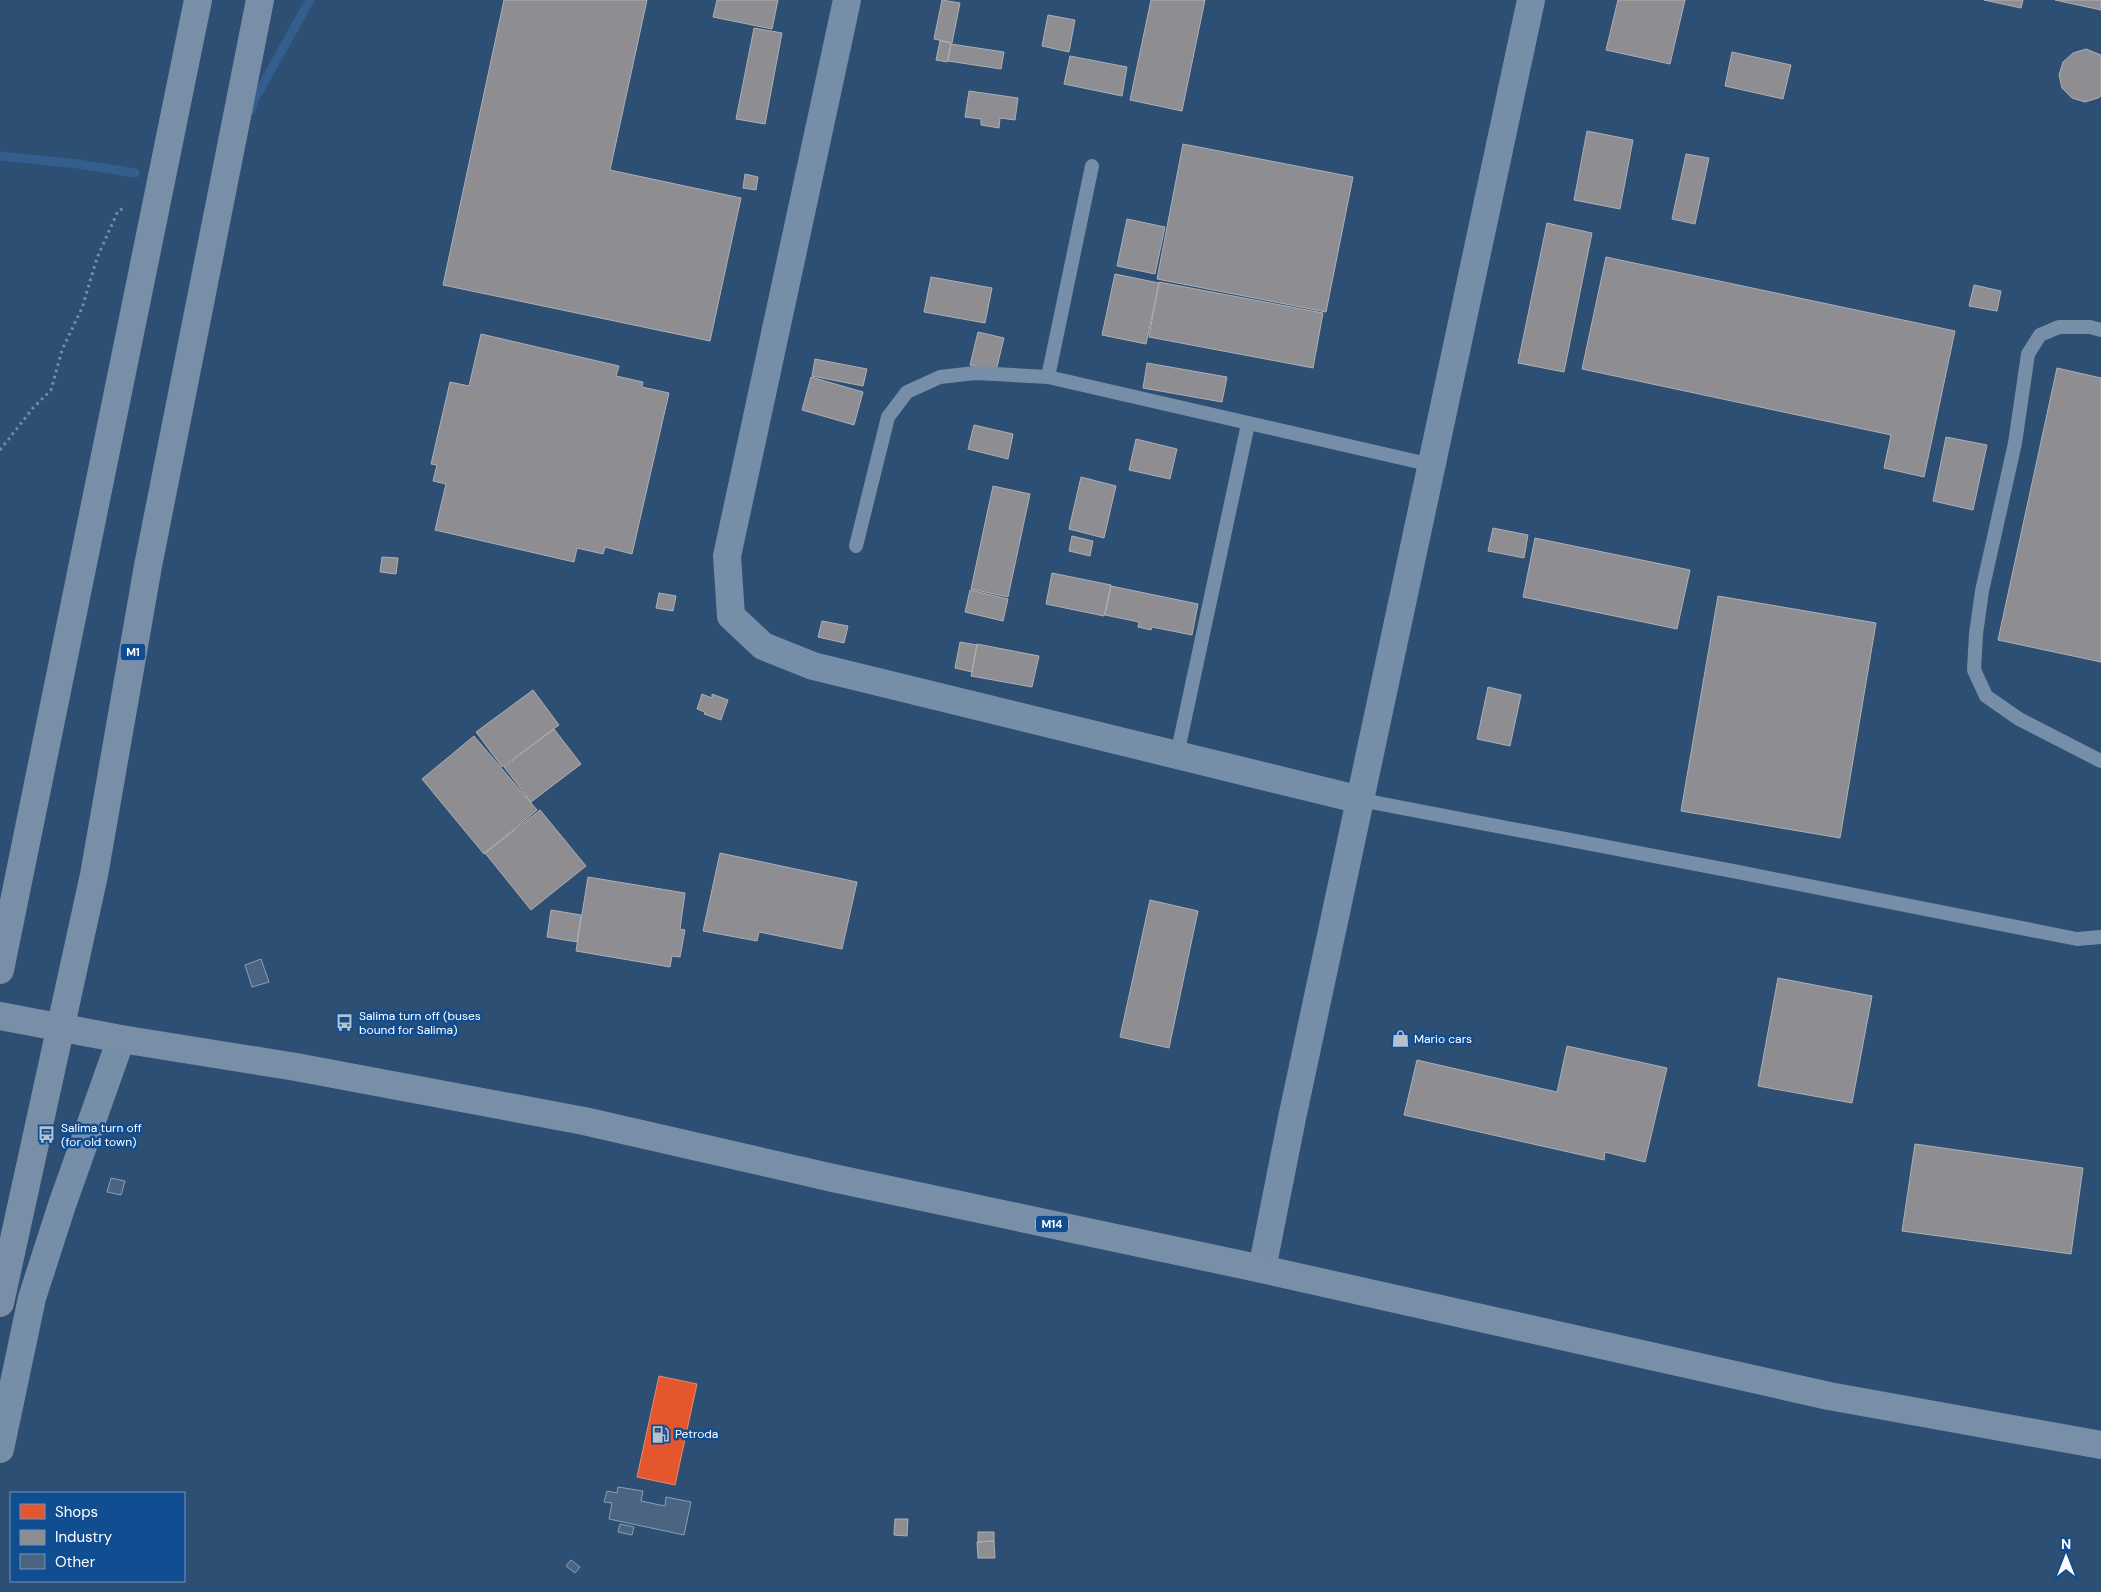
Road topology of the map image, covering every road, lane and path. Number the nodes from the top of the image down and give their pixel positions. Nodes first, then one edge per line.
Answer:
1 (198, 0) edge
2 (260, 0) edge
3 (847, 0) edge
4 (1531, 0) edge
5 (1092, 166) dead end
6 (162, 185) junction
7 (2101, 330) edge
8 (1048, 378) junction
9 (1248, 424) junction
10 (0, 450) edge
11 (1432, 465) junction
12 (856, 546) dead end
13 (1177, 755) junction
14 (2101, 761) edge
15 (1361, 800) junction
16 (2101, 937) edge
17 (0, 970) edge
18 (0, 1016) edge
19 (60, 1027) junction
20 (121, 1039) junction
21 (1262, 1269) junction
22 (0, 1303) edge
23 (2101, 1445) edge
24 (0, 1449) edge

1 - 6 highway
2 - 19 highway, M1
3 - 13 street
4 - 11 street
5 - 8 lane
6 - 10 path
6 - 17 highway
7 - 14 lane
8 - 9 lane
8 - 12 lane
9 - 11 lane
9 - 13 lane
11 - 15 street
13 - 15 street
15 - 16 lane
15 - 21 street
18 - 19 highway, M14
19 - 20 highway, M14
19 - 22 highway, M1
20 - 21 highway, M14
20 - 24 street
21 - 23 highway, M14

